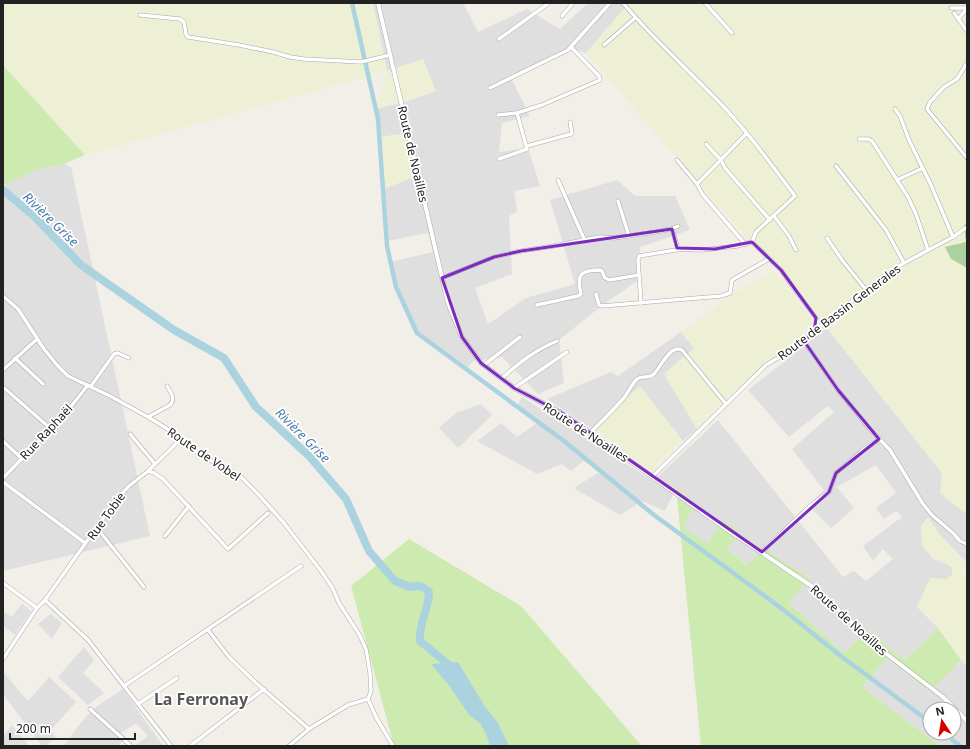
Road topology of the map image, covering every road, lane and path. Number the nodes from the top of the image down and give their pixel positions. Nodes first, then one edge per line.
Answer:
1 (378, 3) edge
2 (549, 3) edge
3 (573, 3) edge
4 (610, 3) edge
5 (623, 3) edge
6 (705, 3) edge
7 (951, 8) dead end
8 (967, 9) edge
9 (954, 13) dead end
10 (140, 15) dead end
11 (562, 16) dead end
12 (635, 18) junction
13 (958, 19) junction
14 (967, 31) edge
15 (732, 33) dead end
16 (499, 39) dead end
17 (604, 44) dead end
18 (571, 47) junction
19 (390, 55) junction
20 (967, 63) edge
21 (490, 88) dead end
22 (895, 110) dead end
23 (517, 113) junction
24 (498, 115) dead end
25 (570, 122) dead end
26 (746, 134) junction
27 (859, 139) dead end
28 (706, 144) dead end
29 (527, 146) junction
30 (967, 158) edge
31 (499, 159) dead end
32 (677, 160) dead end
33 (720, 160) junction
34 (836, 166) dead end
35 (923, 168) junction
36 (558, 180) dead end
37 (898, 180) junction
38 (697, 184) junction
39 (618, 201) dead end
40 (774, 216) junction
41 (770, 220) junction
42 (678, 226) dead end
43 (967, 227) edge
44 (672, 229) junction
45 (629, 236) junction
46 (953, 237) junction
47 (827, 238) dead end
48 (585, 241) junction
49 (752, 242) junction
50 (745, 244) junction
51 (678, 250) junction
52 (796, 250) dead end
53 (928, 250) junction
54 (769, 259) junction
55 (904, 263) junction
56 (639, 275) junction
57 (442, 278) junction
58 (867, 291) junction
59 (596, 294) dead end
60 (3, 296) edge
61 (641, 303) junction
62 (537, 305) dead end
63 (814, 332) junction
64 (520, 337) dead end
65 (37, 339) junction
66 (557, 341) dead end
67 (804, 341) junction
68 (567, 352) dead end
69 (14, 358) junction
70 (129, 358) dead end
71 (484, 365) junction
72 (3, 370) edge
73 (502, 378) junction
74 (43, 384) dead end
75 (89, 386) junction
76 (168, 386) dead end
77 (3, 387) edge
78 (514, 388) junction
79 (726, 404) junction
80 (148, 416) junction
81 (50, 428) junction
82 (590, 433) junction
83 (130, 434) dead end
84 (879, 439) junction
85 (180, 440) junction
86 (3, 441) edge
87 (22, 458) junction
88 (155, 464) junction
89 (148, 471) junction
90 (653, 476) junction
91 (3, 478) edge
92 (3, 482) edge
93 (189, 506) junction
94 (268, 513) dead end
95 (97, 528) junction
96 (165, 536) dead end
97 (86, 544) junction
98 (967, 544) edge
99 (762, 552) junction
100 (301, 566) dead end
101 (3, 583) edge
102 (144, 587) dead end
103 (45, 600) junction
104 (37, 608) junction
105 (208, 630) junction
106 (3, 658) edge
107 (177, 678) dead end
108 (124, 686) junction
109 (264, 689) junction
110 (368, 699) junction
111 (138, 704) junction
112 (90, 709) dead end
113 (967, 721) edge
114 (309, 728) junction
115 (131, 746) edge
116 (171, 746) edge
117 (190, 746) edge
118 (289, 746) edge
119 (394, 746) edge

1 - 19 street, Route de Noailles
2 - 16 street
3 - 11 street
4 - 18 street
5 - 12 street
6 - 15 street
7 - 8 street
8 - 13 street
9 - 13 street
10 - 19 street
12 - 17 street
12 - 26 street
13 - 14 street
18 - 21 street
18 - 23 street
19 - 57 street, Route de Noailles
20 - 30 street
22 - 35 street
23 - 24 street
23 - 29 street
25 - 29 street
26 - 33 street
26 - 40 street
27 - 37 street
28 - 33 street
29 - 31 street
32 - 38 street
33 - 38 street
33 - 41 street
34 - 55 street
35 - 37 street
35 - 46 street
36 - 48 street
37 - 53 street
38 - 50 street
39 - 45 street
40 - 41 street
40 - 52 street
41 - 49 street
42 - 44 street
43 - 46 street, Route de Bassin Generales
44 - 45 street
44 - 51 street
45 - 48 street
46 - 53 street, Route de Bassin Generales
47 - 58 street
48 - 57 street
49 - 50 street
49 - 54 street
50 - 51 street
51 - 56 street
53 - 55 street, Route de Bassin Generales
54 - 61 street
54 - 63 street
55 - 58 street, Route de Bassin Generales
56 - 61 street
56 - 62 street
57 - 71 street, Route de Noailles
58 - 63 street, Route de Bassin Generales
59 - 61 street
60 - 65 street, Route de Vobel
63 - 67 street, Route de Bassin Generales
64 - 71 street
65 - 69 street
65 - 75 street, Route de Vobel
66 - 73 street
67 - 79 street, Route de Bassin Generales
67 - 84 street
68 - 78 street
69 - 72 street
69 - 74 street
70 - 75 street, Rue Raphaël
71 - 73 street, Route de Noailles
73 - 78 street, Route de Noailles
75 - 80 street, Route de Vobel
75 - 81 street, Rue Raphaël
76 - 80 street
77 - 81 street
78 - 82 street, Route de Noailles
79 - 82 street
79 - 90 street, Route de Bassin Generales
80 - 85 street, Route de Vobel
81 - 87 street, Rue Raphaël
82 - 90 street, Route de Noailles
83 - 88 street
84 - 98 street
84 - 99 street
85 - 88 street, Rue Tobie
85 - 110 street, Route de Vobel
86 - 87 street
87 - 91 street, Rue Raphaël
88 - 89 street, Rue Tobie
89 - 93 street
89 - 95 street, Rue Tobie
90 - 99 street, Route de Noailles
92 - 97 street
93 - 94 street
93 - 96 street
95 - 97 street, Rue Tobie
95 - 102 street
97 - 103 street, Rue Tobie
99 - 113 street, Route de Noailles
100 - 105 street
101 - 104 street
103 - 104 street, Rue Tobie
103 - 108 street
104 - 106 street, Rue Tobie
105 - 108 street
105 - 109 street
107 - 111 street
108 - 111 street
109 - 114 street
109 - 117 street
110 - 114 street
110 - 119 street
111 - 116 street
112 - 115 street
114 - 118 street

